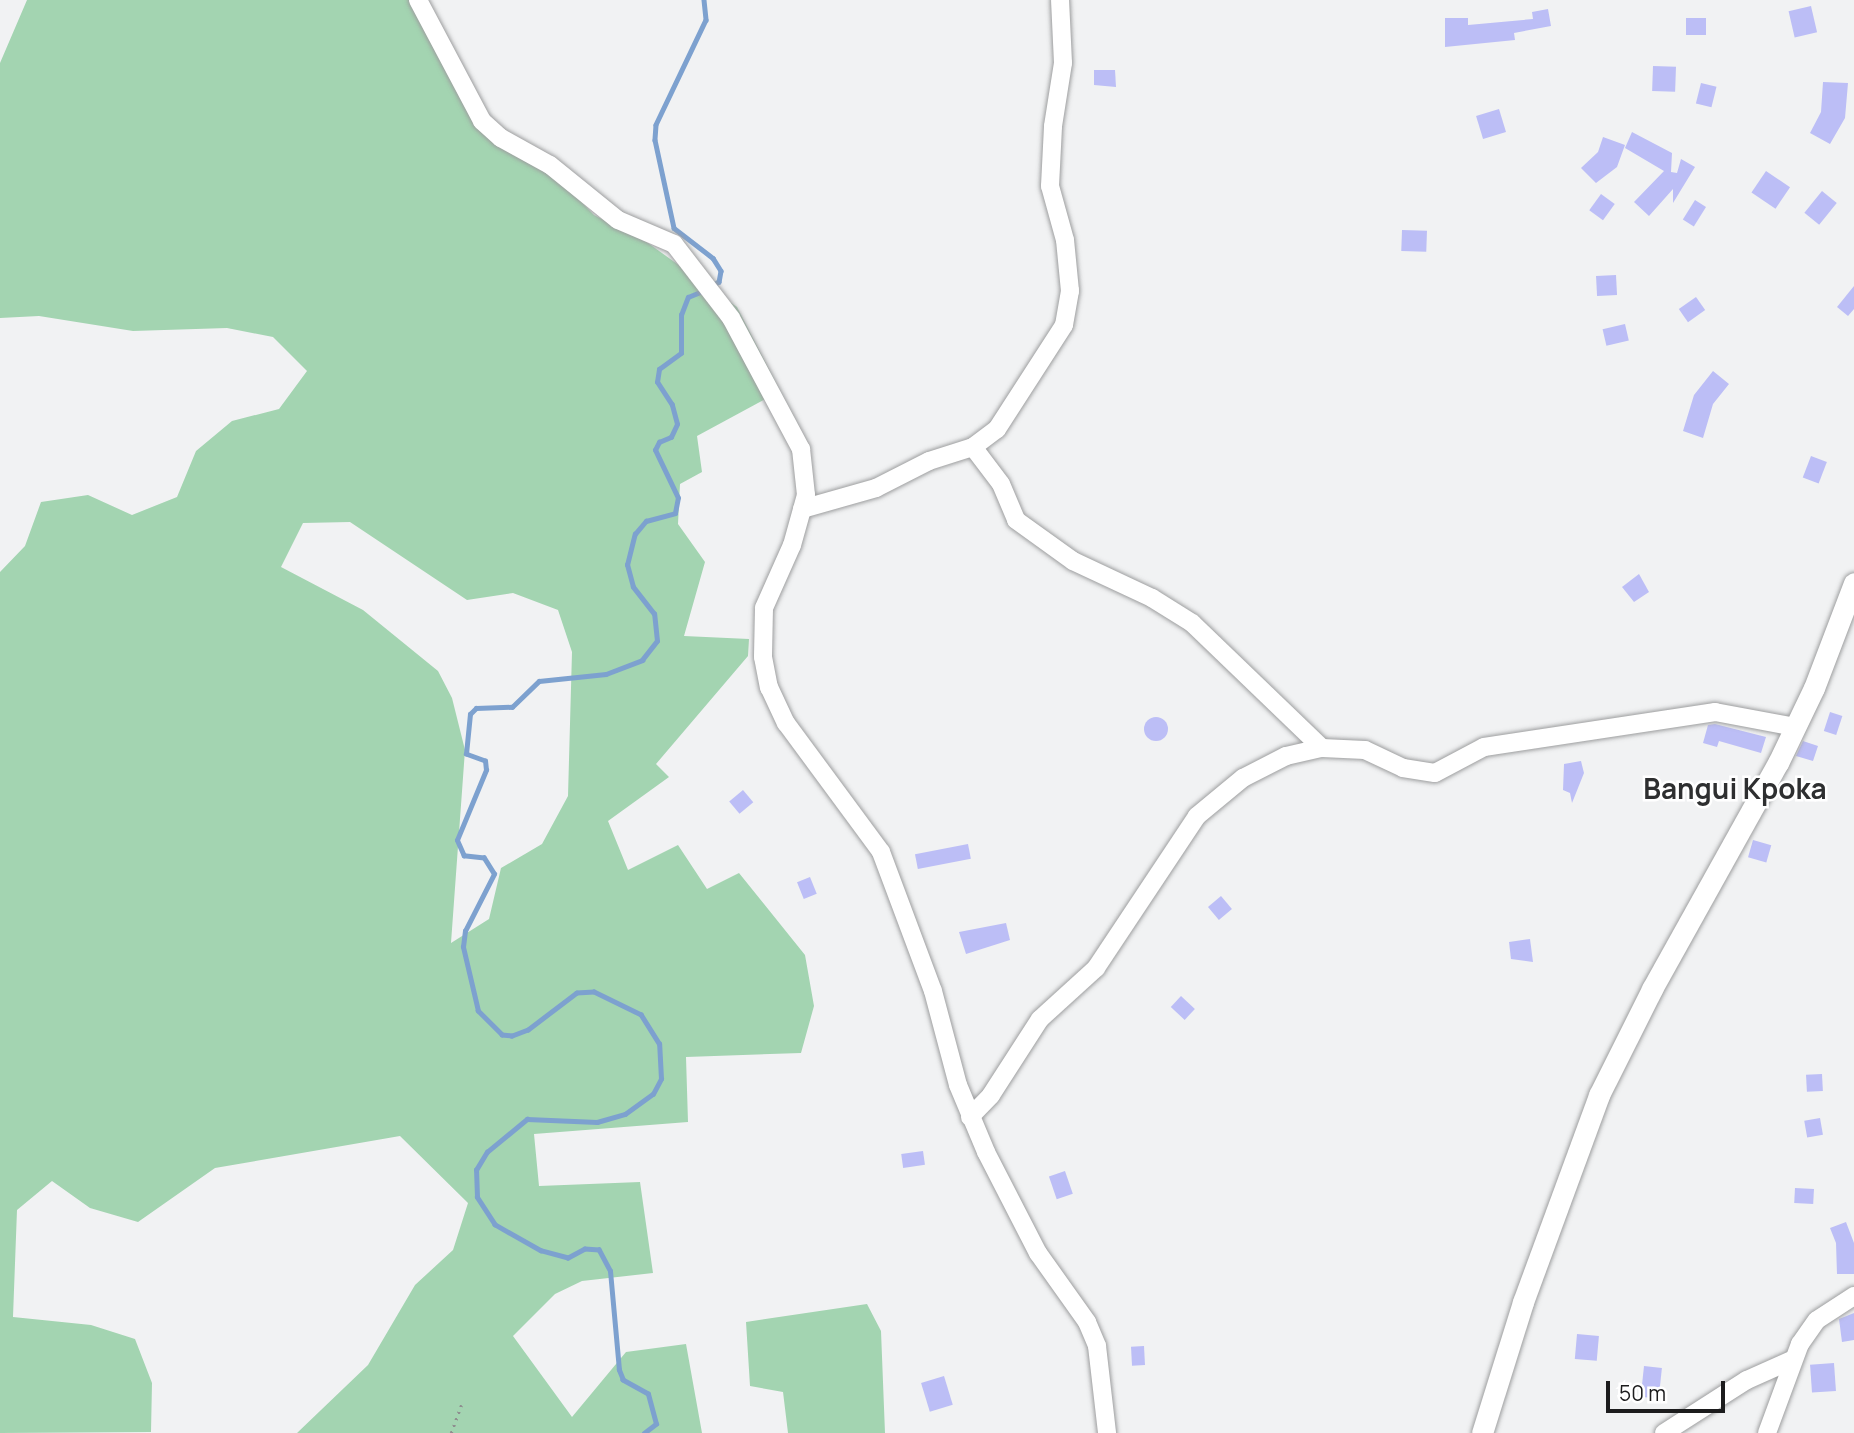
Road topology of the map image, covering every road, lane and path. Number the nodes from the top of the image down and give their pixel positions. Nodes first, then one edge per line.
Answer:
1 (418, 0) edge
2 (1060, 0) edge
3 (973, 447) junction
4 (802, 509) junction
5 (1854, 583) edge
6 (1795, 727) junction
7 (1322, 748) junction
8 (971, 1118) junction
9 (1854, 1296) edge
10 (1792, 1360) junction
11 (461, 1405) dead end
12 (451, 1433) edge
13 (1107, 1433) edge
14 (1482, 1433) edge
15 (1664, 1433) edge
16 (1767, 1433) edge

1 - 4 street
2 - 3 street
3 - 4 street
3 - 7 street
4 - 8 street
5 - 6 street
6 - 7 street
6 - 14 street
7 - 8 street
8 - 13 street
9 - 10 street
10 - 15 street
10 - 16 street
11 - 12 path

